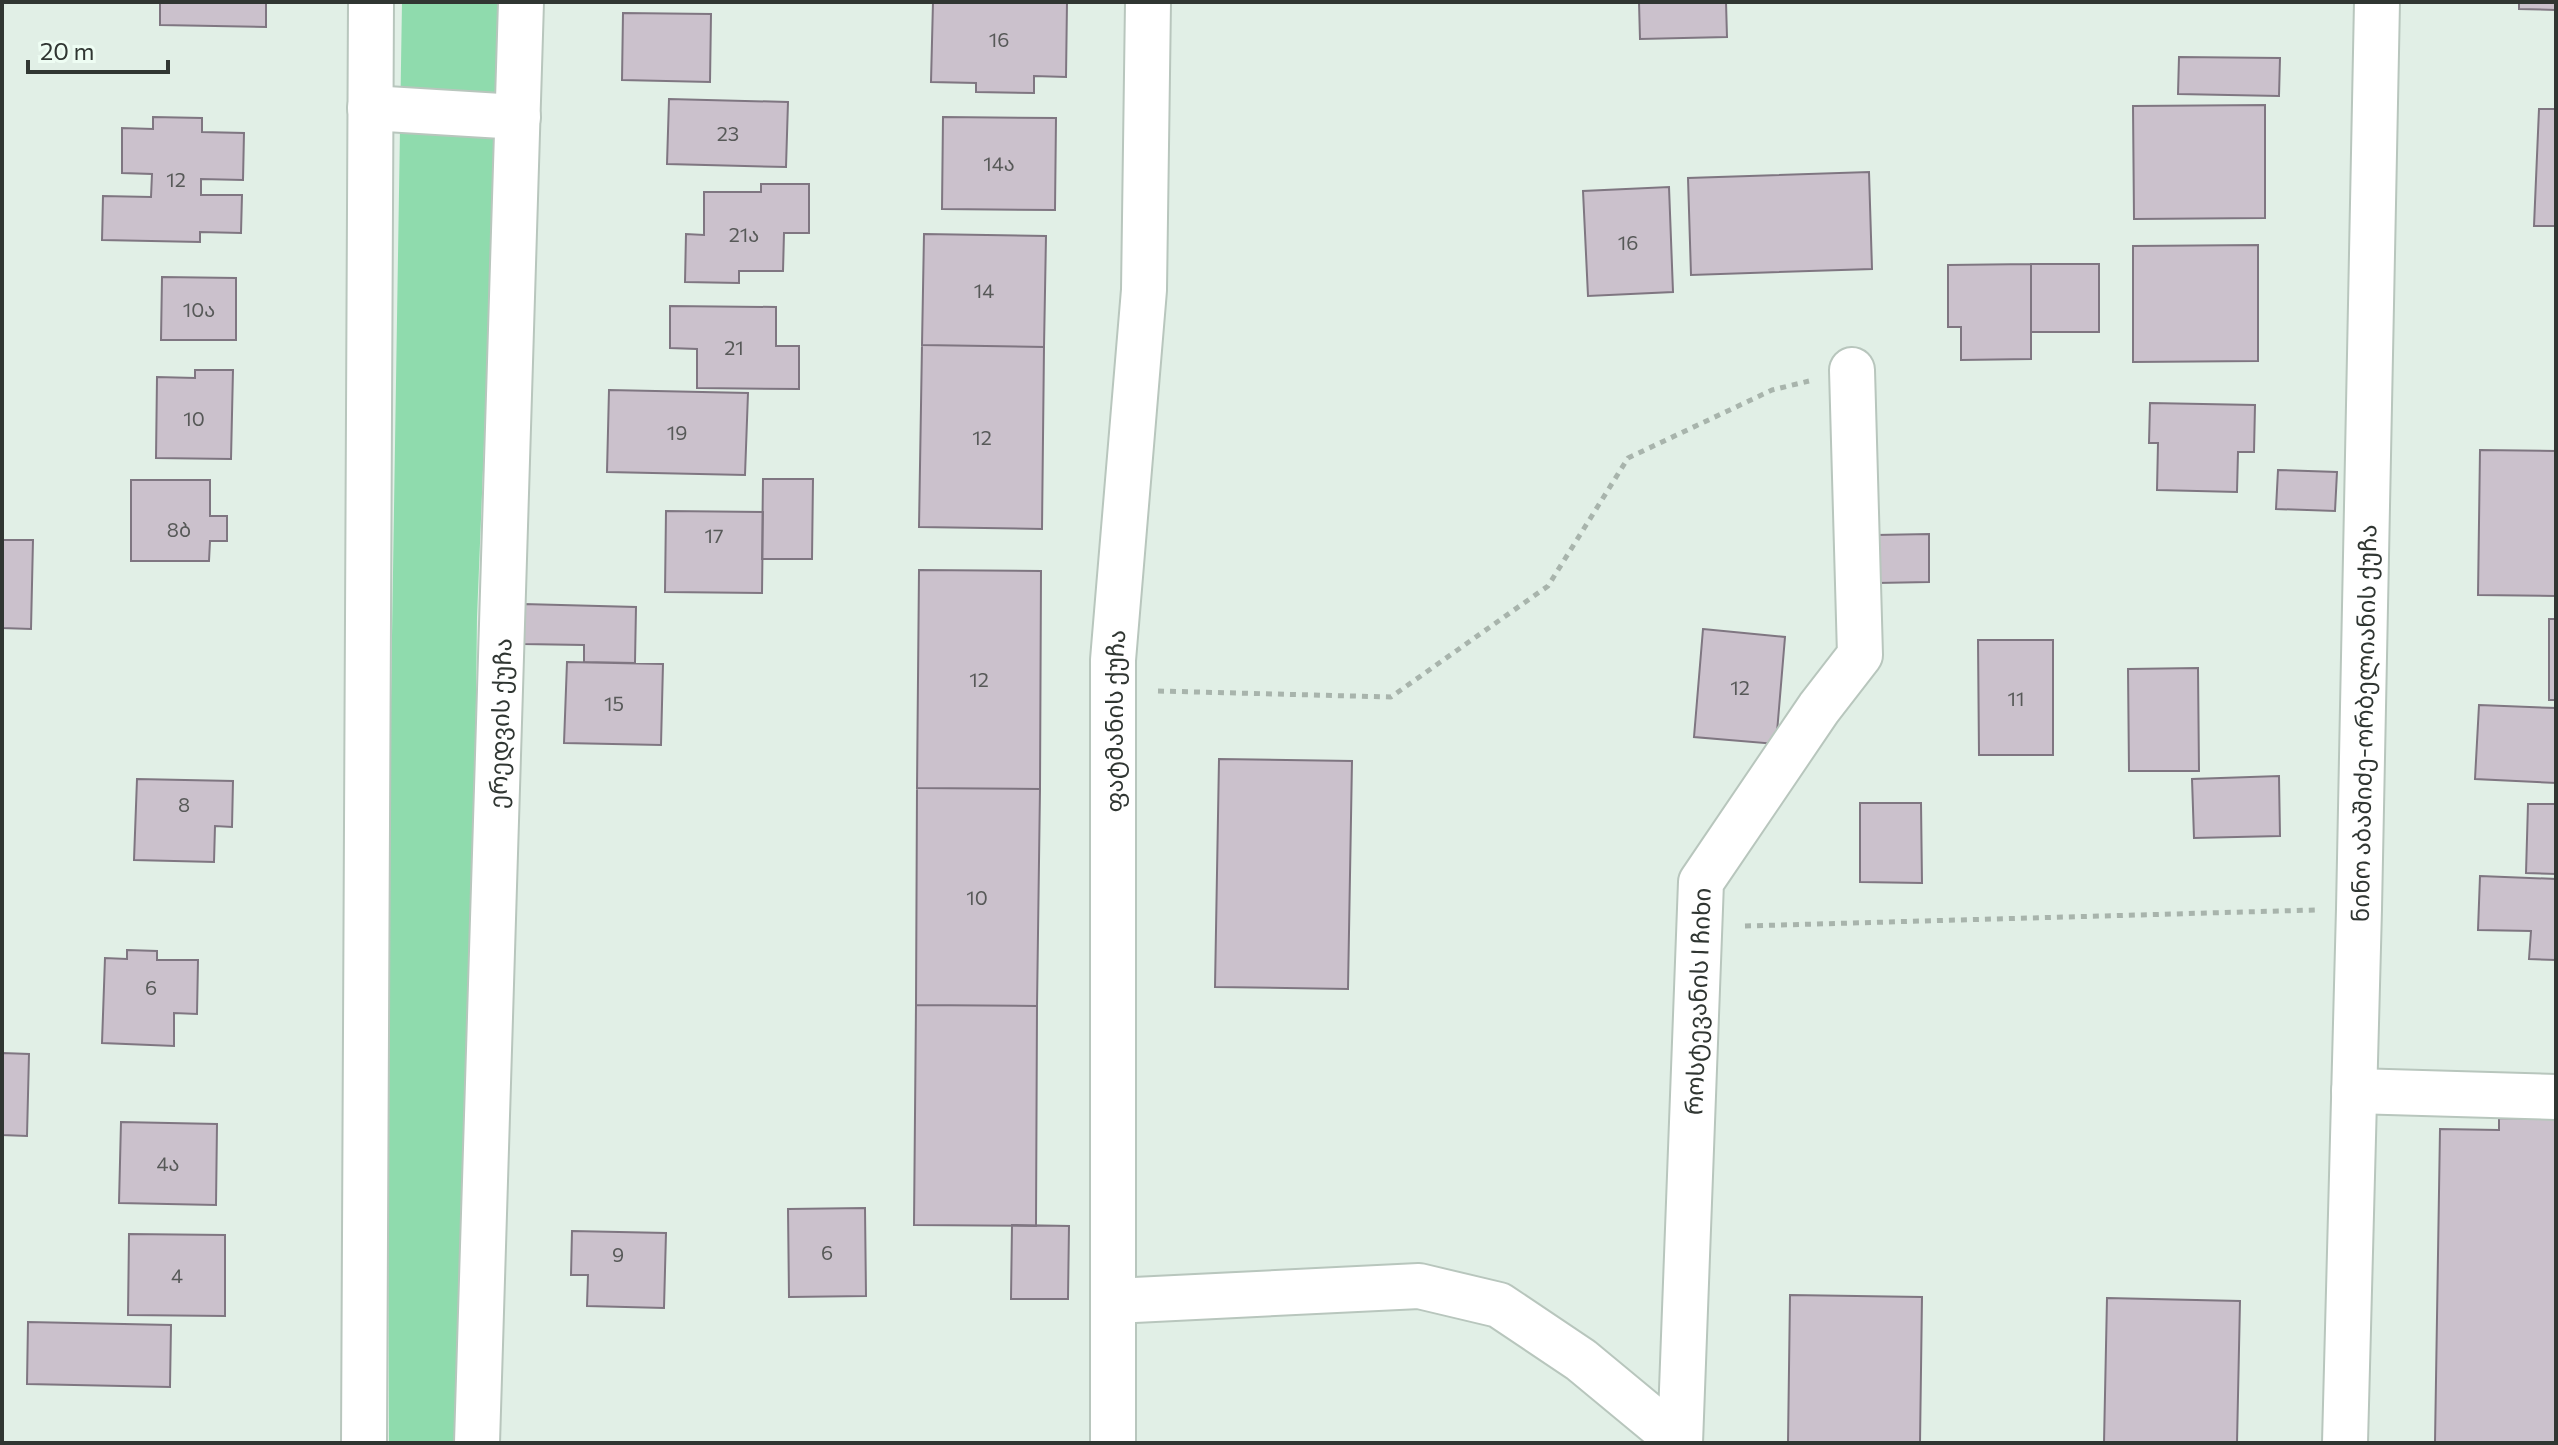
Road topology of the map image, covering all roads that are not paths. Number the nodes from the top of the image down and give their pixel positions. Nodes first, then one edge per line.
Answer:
1 (371, 2) edge
2 (521, 2) edge
3 (1148, 2) edge
4 (2377, 2) edge
5 (370, 108) junction
6 (518, 117) junction
7 (1852, 370) road end
8 (2354, 1091) junction
9 (2556, 1097) edge
10 (1114, 1301) junction
11 (1680, 1442) edge
12 (364, 1443) edge
13 (477, 1443) edge
14 (1113, 1443) edge
15 (2345, 1443) edge

1 - 5 street
2 - 6 street, ერედვის ქუჩა
3 - 10 street, ფატმანის ქუჩა
4 - 8 street, ნინო აბაშიძე-ორბელიანის ქუჩა
5 - 6 street
5 - 12 street
6 - 13 street, ერედვის ქუჩა
7 - 11 street, როსტევანის I ჩიხი
8 - 9 street
8 - 15 street, ნინო აბაშიძე-ორბელიანის ქუჩა
10 - 11 street
10 - 14 street, ფატმანის ქუჩა

